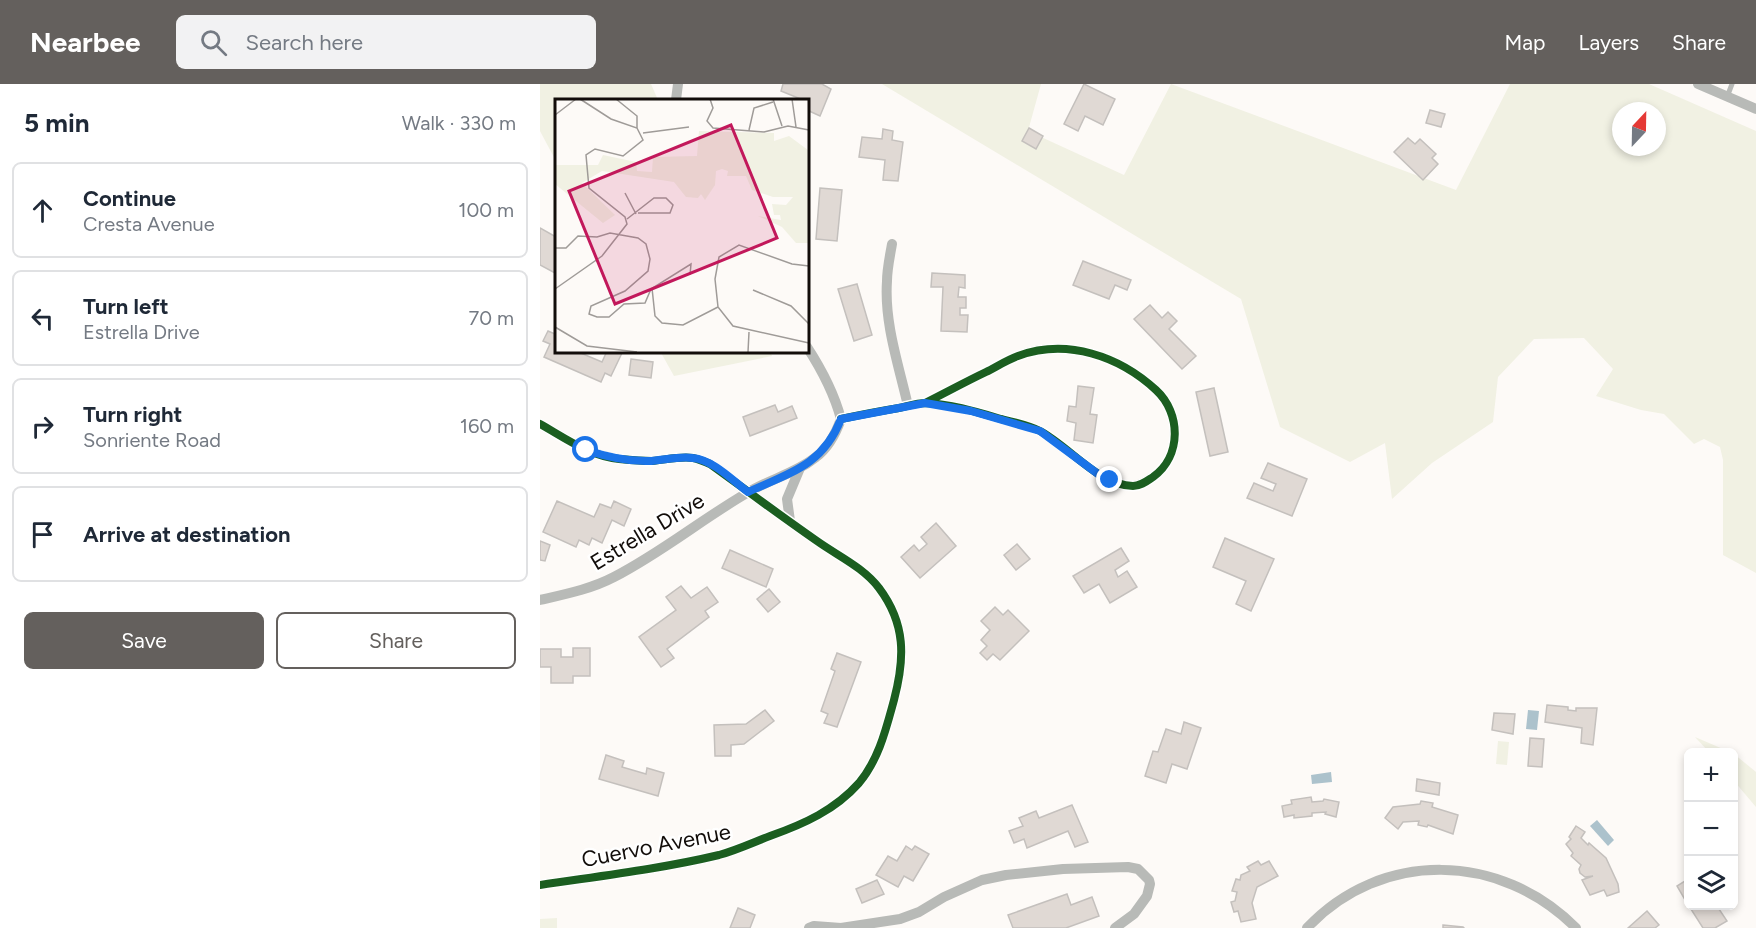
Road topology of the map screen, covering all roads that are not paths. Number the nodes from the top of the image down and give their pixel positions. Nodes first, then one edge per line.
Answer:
1 (678, 84) edge
2 (1698, 84) edge
3 (1732, 84) edge
4 (1727, 97) junction
5 (676, 99) edge
6 (1756, 109) edge
7 (892, 244) dead end
8 (808, 348) edge
9 (925, 403) junction
10 (908, 406) junction
11 (841, 419) junction
12 (540, 424) edge
13 (800, 468) junction
14 (748, 492) junction
15 (790, 521) junction
16 (540, 600) edge
17 (540, 885) edge
18 (809, 928) edge
19 (823, 928) edge
20 (1115, 928) edge
21 (1307, 928) edge
22 (1576, 928) edge

1 - 5 street
2 - 4 street
3 - 4 lane
4 - 6 street
7 - 10 street
8 - 11 street
9 - 9 street
9 - 10 street
10 - 11 street
11 - 13 street, Estrella Drive
12 - 14 street, Cuervo Avenue
13 - 14 street, Estrella Drive
13 - 15 street
14 - 15 street, Cuervo Avenue
14 - 16 street, Estrella Drive
15 - 17 street, Cuervo Avenue
18 - 19 street
19 - 20 street
21 - 22 street

